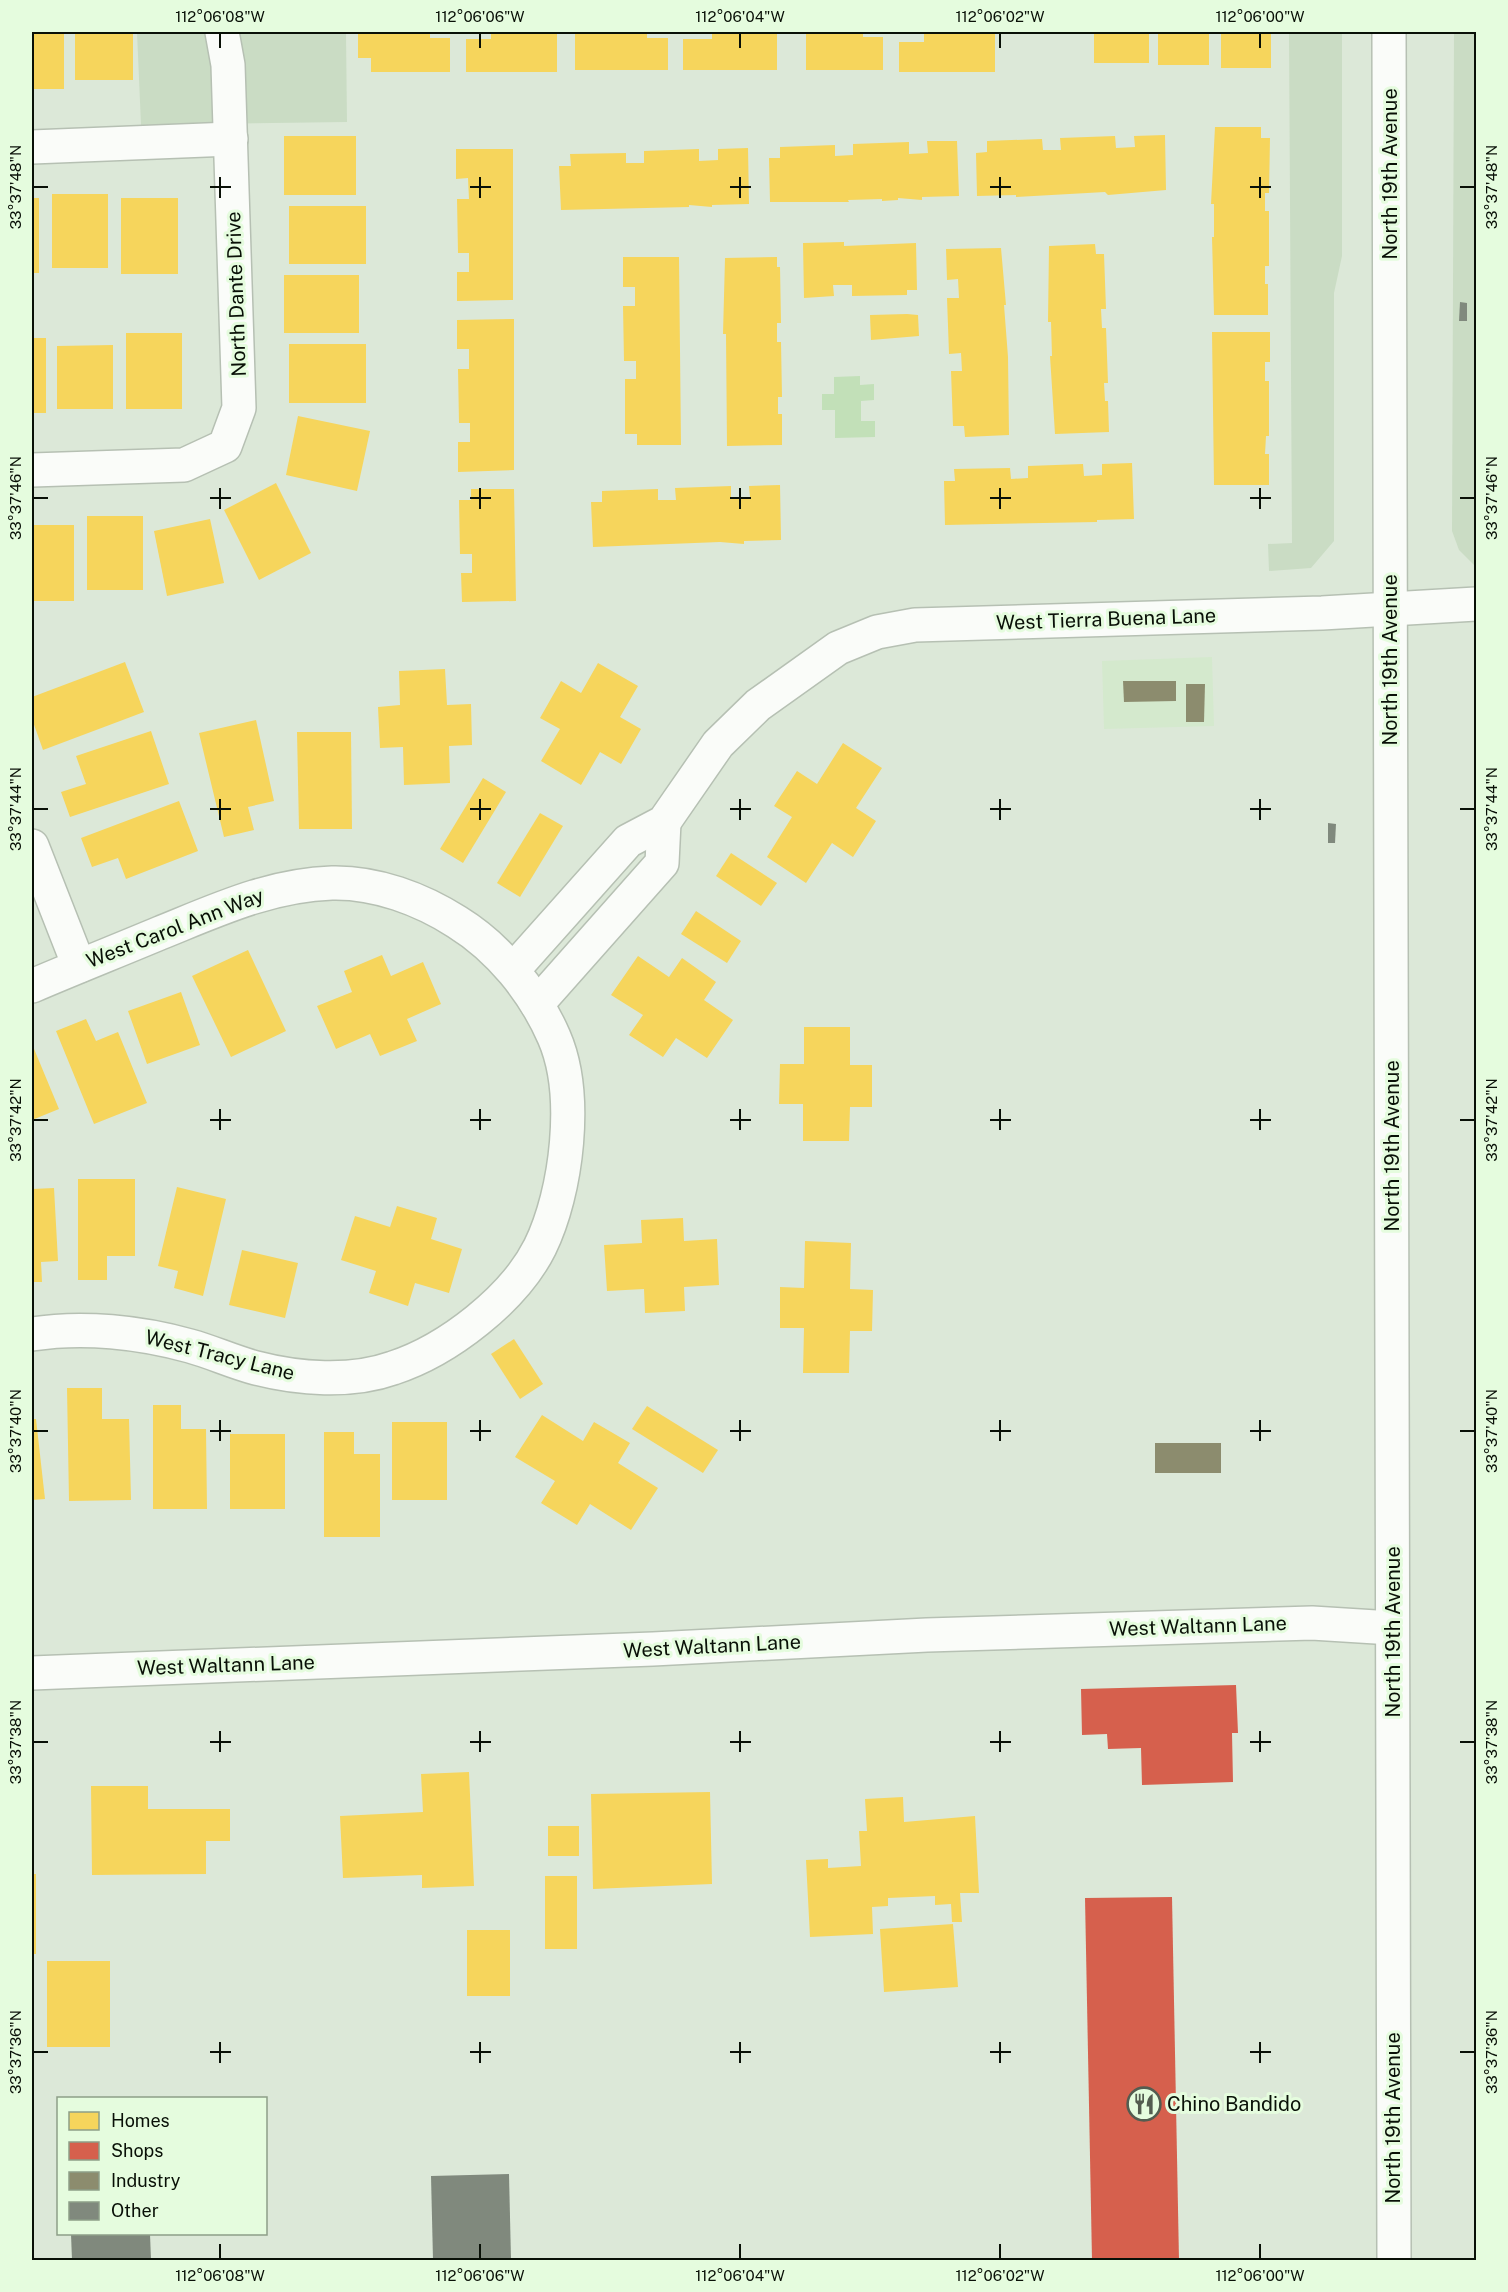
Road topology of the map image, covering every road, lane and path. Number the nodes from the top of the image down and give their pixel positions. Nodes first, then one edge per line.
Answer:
1 (222, 32) edge
2 (1389, 32) edge
3 (231, 139) junction
4 (32, 147) edge
5 (32, 470) edge
6 (1476, 604) edge
7 (1390, 609) junction
8 (664, 822) junction
9 (32, 846) edge
10 (79, 966) junction
11 (513, 970) junction
12 (32, 986) edge
13 (537, 1004) junction
14 (32, 1334) edge
15 (1392, 1628) junction
16 (32, 1673) edge
17 (1394, 2260) edge

1 - 3 street, North Dante Drive
2 - 7 street, North 19th Avenue
3 - 4 street
3 - 5 street, North Dante Drive
6 - 7 street, West Tierra Buena Lane
7 - 8 street, West Tierra Buena Lane
7 - 15 street, North 19th Avenue
8 - 11 street
8 - 13 street
9 - 10 street
10 - 11 street, West Carol Ann Way
10 - 12 street, West Carol Ann Way
11 - 13 street, West Carol Ann Way
13 - 14 street, West Tracy Lane
15 - 16 street, West Waltann Lane
15 - 17 street, North 19th Avenue

